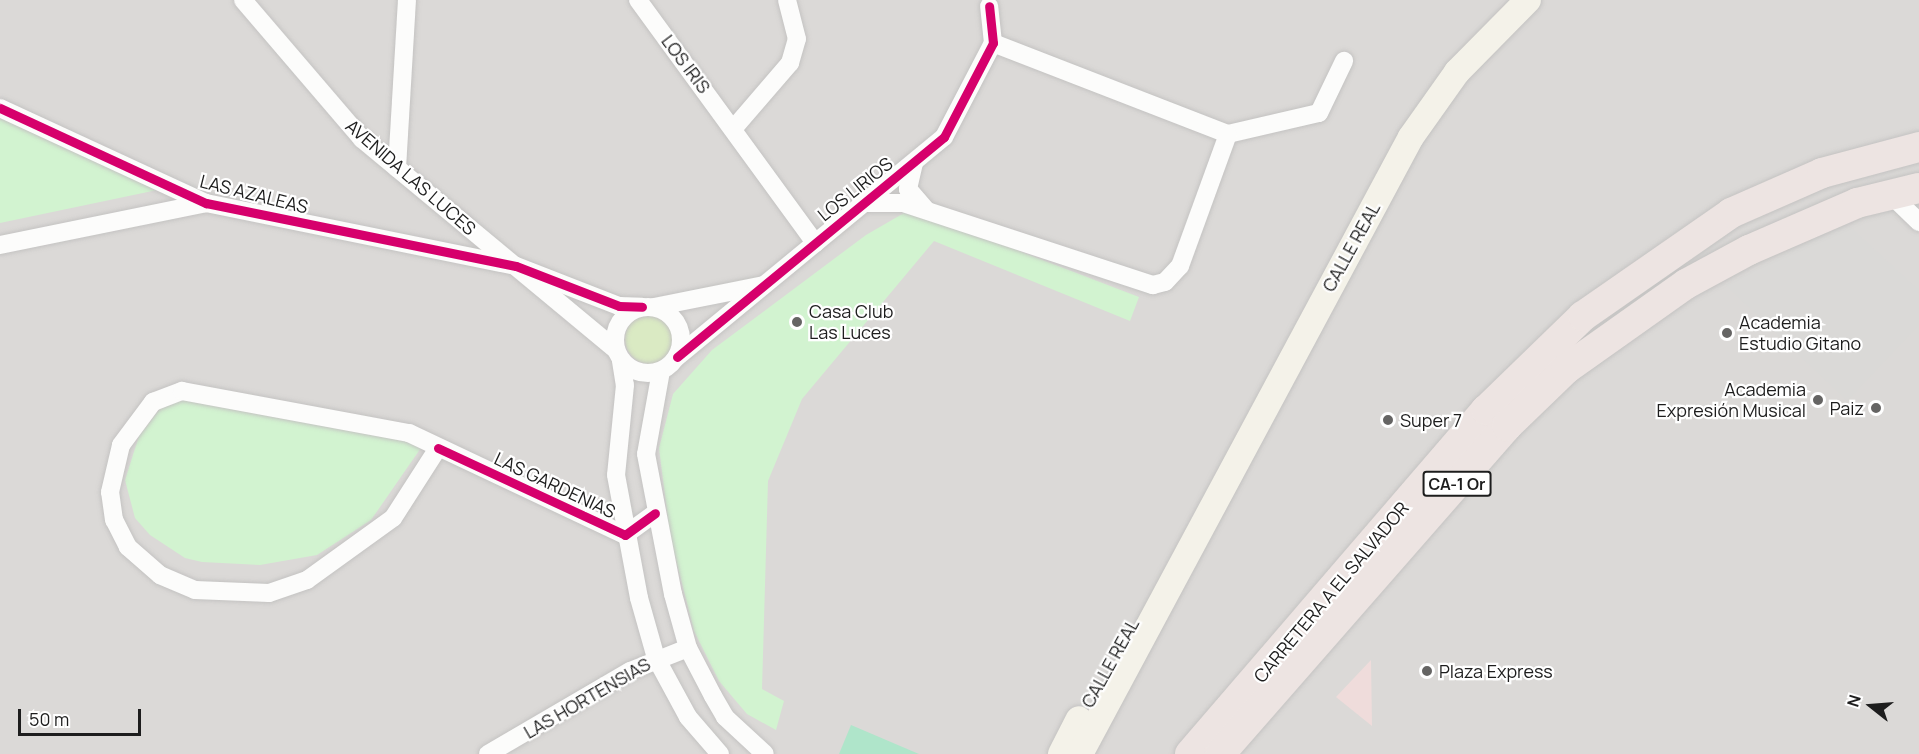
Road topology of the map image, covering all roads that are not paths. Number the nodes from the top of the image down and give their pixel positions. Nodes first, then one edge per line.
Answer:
1 (243, 0) edge
2 (407, 0) edge
3 (638, 0) edge
4 (787, 0) edge
5 (1528, 0) edge
6 (989, 6) dead end
7 (993, 43) junction
8 (1344, 61) dead end
9 (0, 108) edge
10 (734, 128) junction
11 (1228, 134) junction
12 (1919, 147) edge
13 (914, 164) junction
14 (397, 168) junction
15 (1905, 192) edge
16 (206, 203) junction
17 (861, 203) junction
18 (928, 212) junction
19 (1919, 222) edge
20 (815, 243) junction
21 (0, 245) edge
22 (516, 266) junction
23 (769, 284) junction
24 (648, 307) junction
25 (619, 356) junction
26 (677, 357) junction
27 (661, 371) junction
28 (438, 448) junction
29 (655, 513) junction
30 (1204, 515) junction
31 (625, 536) junction
32 (688, 648) junction
33 (656, 658) junction
34 (1264, 670) junction
35 (1297, 671) junction
36 (488, 754) edge
37 (720, 754) edge
38 (765, 754) edge
39 (1061, 754) edge
40 (1070, 754) edge
41 (1080, 754) edge
42 (1171, 754) edge
43 (1190, 754) edge
44 (1220, 754) edge
45 (1239, 754) edge

1 - 14 street, AVENIDA LAS LUCES
2 - 14 street
3 - 10 street, LOS IRIS
4 - 10 street
5 - 30 main road, CALLE REAL
6 - 7 street
7 - 11 street
7 - 13 street, LOS LIRIOS
8 - 11 street
9 - 16 street, LAS AZALEAS
10 - 20 street, LOS IRIS
11 - 18 street, LOS LIRIOS
12 - 34 highway, CARRETERA A EL SALVADOR / CA-1 Or
13 - 17 street, LOS LIRIOS
13 - 18 street
14 - 22 street, AVENIDA LAS LUCES
15 - 19 street
15 - 35 highway, CARRETERA A EL SALVADOR / CA-1 Or
16 - 21 street, LAS AZALEAS
16 - 22 street, LAS AZALEAS
17 - 18 street, LOS LIRIOS
17 - 20 street, LOS LIRIOS
20 - 23 street, LOS LIRIOS
22 - 24 street, AVENIDA LAS LUCES
22 - 25 street, AVENIDA LAS LUCES
23 - 24 street
23 - 26 street, LOS LIRIOS
24 - 25 street
24 - 26 street
25 - 27 street
25 - 31 street
26 - 27 street
27 - 29 street
28 - 28 street, LAS GARDENIAS
28 - 31 street, LAS GARDENIAS
29 - 31 street, LAS GARDENIAS
29 - 32 street
30 - 39 main road, CALLE REAL
30 - 40 main road
30 - 41 main road, CALLE REAL
31 - 33 street
32 - 33 street, LAS HORTENSIAS
32 - 38 street
33 - 36 street, LAS HORTENSIAS
33 - 37 street
34 - 42 highway
34 - 43 highway, CARRETERA A EL SALVADOR / CA-1 Or
35 - 44 highway, CARRETERA A EL SALVADOR / CA-1 Or
35 - 45 highway

